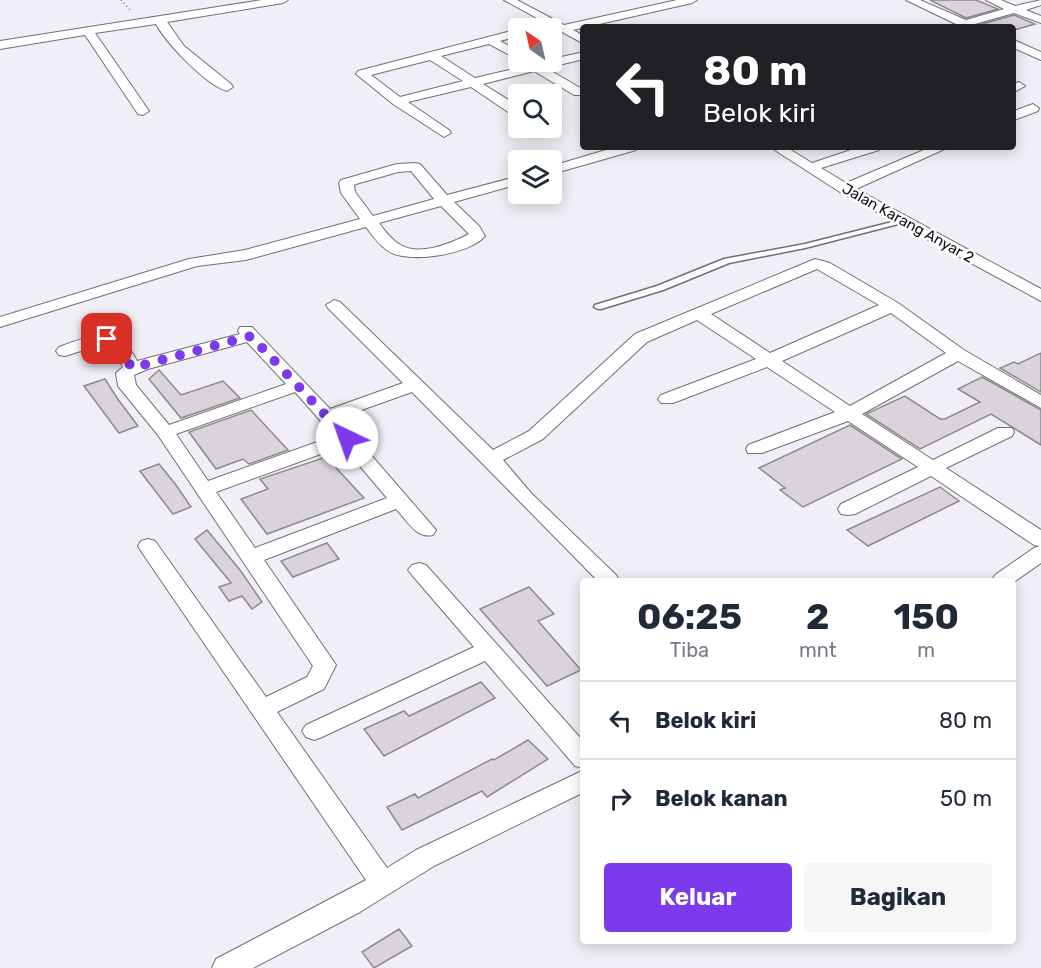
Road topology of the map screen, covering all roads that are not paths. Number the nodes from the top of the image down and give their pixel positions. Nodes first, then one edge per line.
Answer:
1 (284, 0) edge
2 (508, 0) edge
3 (692, 0) edge
4 (911, 0) edge
5 (991, 0) edge
6 (1041, 2) edge
7 (1016, 10) junction
8 (542, 18) edge
9 (160, 20) junction
10 (1041, 20) edge
11 (585, 24) edge
12 (966, 24) edge
13 (971, 24) edge
14 (580, 25) edge
15 (563, 29) joint
16 (88, 31) junction
17 (508, 35) edge
18 (580, 39) edge
19 (491, 40) junction
20 (0, 45) edge
21 (1016, 45) edge
22 (508, 50) edge
23 (431, 55) junction
24 (580, 56) edge
25 (1041, 56) edge
26 (562, 59) edge
27 (508, 71) edge
28 (545, 72) edge
29 (473, 82) junction
30 (226, 87) dead end
31 (578, 92) dead end
32 (398, 101) junction
33 (508, 106) edge
34 (1033, 108) dead end
35 (143, 111) dead end
36 (1016, 115) edge
37 (444, 133) dead end
38 (621, 150) edge
39 (782, 150) edge
40 (865, 150) edge
41 (935, 150) edge
42 (562, 167) edge
43 (812, 167) junction
44 (508, 183) edge
45 (845, 189) junction
46 (444, 201) junction
47 (371, 221) junction
48 (904, 221) junction
49 (1041, 296) edge
50 (334, 305) dead end
51 (598, 306) dead end
52 (892, 306) junction
53 (699, 314) junction
54 (0, 322) edge
55 (66, 351) dead end
56 (958, 354) junction
57 (767, 361) junction
58 (132, 368) junction
59 (298, 385) junction
60 (415, 385) junction
61 (667, 399) dead end
62 (1041, 403) edge
63 (848, 414) junction
64 (327, 416) junction
65 (165, 432) junction
66 (1005, 432) dead end
67 (347, 438) junction
68 (755, 449) dead end
69 (491, 459) junction
70 (932, 468) junction
71 (204, 489) junction
72 (400, 500) junction
73 (848, 508) dead end
74 (426, 530) dead end
75 (1041, 540) edge
76 (148, 546) dead end
77 (1041, 553) edge
78 (252, 557) junction
79 (419, 570) dead end
80 (607, 578) edge
81 (1005, 578) edge
82 (488, 650) junction
83 (262, 709) junction
84 (314, 731) dead end
85 (580, 754) edge
86 (580, 782) edge
87 (383, 884) junction
88 (226, 968) edge

1 - 9 street
2 - 8 street
3 - 11 street
4 - 12 street
5 - 7 street
6 - 7 street
7 - 10 street
7 - 13 street
9 - 16 street
9 - 30 street
14 - 15 street
15 - 18 street
16 - 20 street
16 - 35 street
17 - 19 street
19 - 22 street
19 - 23 street
21 - 25 street
23 - 29 street
23 - 32 street
24 - 26 street
27 - 29 street
28 - 31 street
29 - 32 street
29 - 33 street
32 - 37 street
34 - 36 street
38 - 42 street
39 - 43 street, Jalan Karang Anyar 2
40 - 43 street
41 - 45 street
43 - 45 street, Jalan Karang Anyar 2
44 - 46 street
45 - 48 street, Jalan Karang Anyar 2
46 - 47 street
46 - 47 street
46 - 47 street
47 - 54 street
48 - 49 street, Jalan Karang Anyar 2
48 - 51 lane
50 - 60 street
52 - 53 street
52 - 56 street
52 - 57 street
53 - 57 street
53 - 69 street
55 - 58 street
56 - 62 street
56 - 63 street
57 - 61 street
57 - 63 street
58 - 59 street
58 - 65 street
59 - 64 street
59 - 65 street
60 - 64 street
60 - 69 street
63 - 68 street
63 - 70 street
64 - 67 street
65 - 71 street
66 - 70 street
67 - 71 street
67 - 72 street
69 - 80 street
70 - 73 street
70 - 75 street
71 - 78 street
72 - 74 street
72 - 78 street
76 - 83 street
77 - 81 street
78 - 83 street
79 - 82 street
82 - 84 street
82 - 85 street
83 - 87 street
86 - 87 street
87 - 88 street

